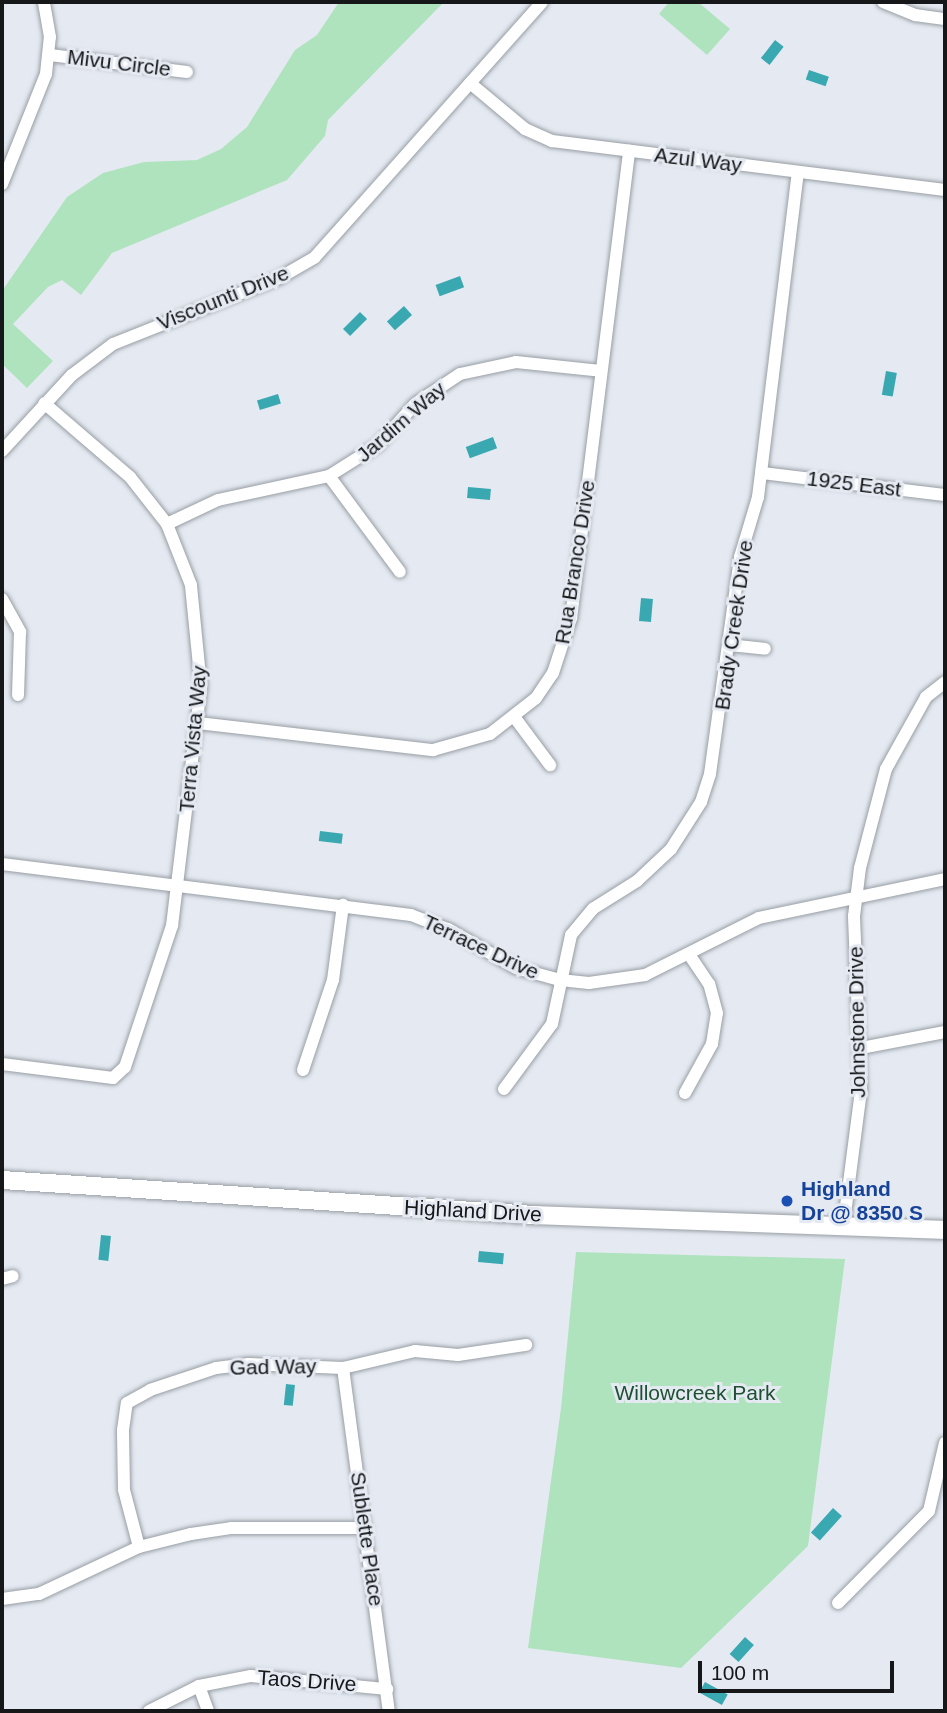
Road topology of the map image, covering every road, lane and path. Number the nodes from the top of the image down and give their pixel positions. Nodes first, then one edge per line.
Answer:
1 (44, 2) edge
2 (542, 2) edge
3 (883, 2) edge
4 (945, 19) edge
5 (50, 55) junction
6 (187, 72) dead end
7 (470, 83) junction
8 (629, 151) junction
9 (799, 172) junction
10 (2, 184) edge
11 (945, 190) edge
12 (601, 371) junction
13 (44, 403) junction
14 (2, 451) edge
15 (762, 472) junction
16 (329, 476) junction
17 (945, 495) edge
18 (167, 524) junction
19 (400, 572) dead end
20 (2, 599) edge
21 (729, 645) junction
22 (765, 649) dead end
23 (945, 682) edge
24 (18, 695) dead end
25 (515, 718) junction
26 (198, 723) junction
27 (550, 765) dead end
28 (2, 864) edge
29 (945, 879) edge
30 (177, 885) junction
31 (856, 898) junction
32 (343, 905) junction
33 (689, 954) junction
34 (560, 981) junction
35 (945, 1032) edge
36 (861, 1048) junction
37 (2, 1064) edge
38 (303, 1070) dead end
39 (504, 1089) dead end
40 (685, 1093) dead end
41 (2, 1180) edge
42 (843, 1229) junction
43 (945, 1230) edge
44 (526, 1345) dead end
45 (343, 1368) junction
46 (945, 1443) edge
47 (366, 1528) junction
48 (139, 1547) junction
49 (2, 1599) edge
50 (838, 1603) dead end
51 (199, 1686) junction
52 (387, 1689) junction
53 (149, 1711) edge
54 (208, 1711) edge
55 (389, 1711) edge

1 - 5 street
2 - 7 street, Viscounti Drive
3 - 4 street
5 - 6 street, Mivu Circle
5 - 10 street
7 - 8 street, Azul Way
7 - 13 street, Viscounti Drive
8 - 9 street, Azul Way
8 - 12 street, Rua Branco Drive
9 - 11 street, Azul Way
9 - 15 street, Brady Creek Drive
12 - 16 street, Jardim Way
12 - 25 street, Rua Branco Drive
13 - 14 street, Viscounti Drive
13 - 18 street, Terra Vista Way
15 - 17 street, 1925 East
15 - 21 street, Brady Creek Drive
16 - 18 street, Jardim Way
16 - 19 street
18 - 26 street, Terra Vista Way
20 - 24 street
21 - 22 street
21 - 34 street, Brady Creek Drive
23 - 31 street, Johnstone Drive
25 - 26 street, Rua Branco Drive
25 - 27 street
26 - 30 street, Terra Vista Way
28 - 30 street, Terrace Drive
29 - 31 street, Terrace Drive
30 - 32 street, Terrace Drive
30 - 37 street, Terra Vista Way
31 - 33 street, Terrace Drive
31 - 36 street, Johnstone Drive
32 - 34 street, Terrace Drive
32 - 38 street
33 - 34 street, Terrace Drive
33 - 40 street
34 - 39 street, Brady Creek Drive
35 - 36 street
36 - 42 street, Johnstone Drive
41 - 42 main road, Highland Drive
42 - 43 main road, Highland Drive
44 - 45 street, Gad Way
45 - 47 street, Sublette Place
45 - 48 street, Gad Way
46 - 50 street
47 - 48 street
47 - 52 street, Sublette Place
48 - 49 street
51 - 52 street, Taos Drive
51 - 53 street, Taos Drive
51 - 54 street
52 - 55 street, Sublette Place

